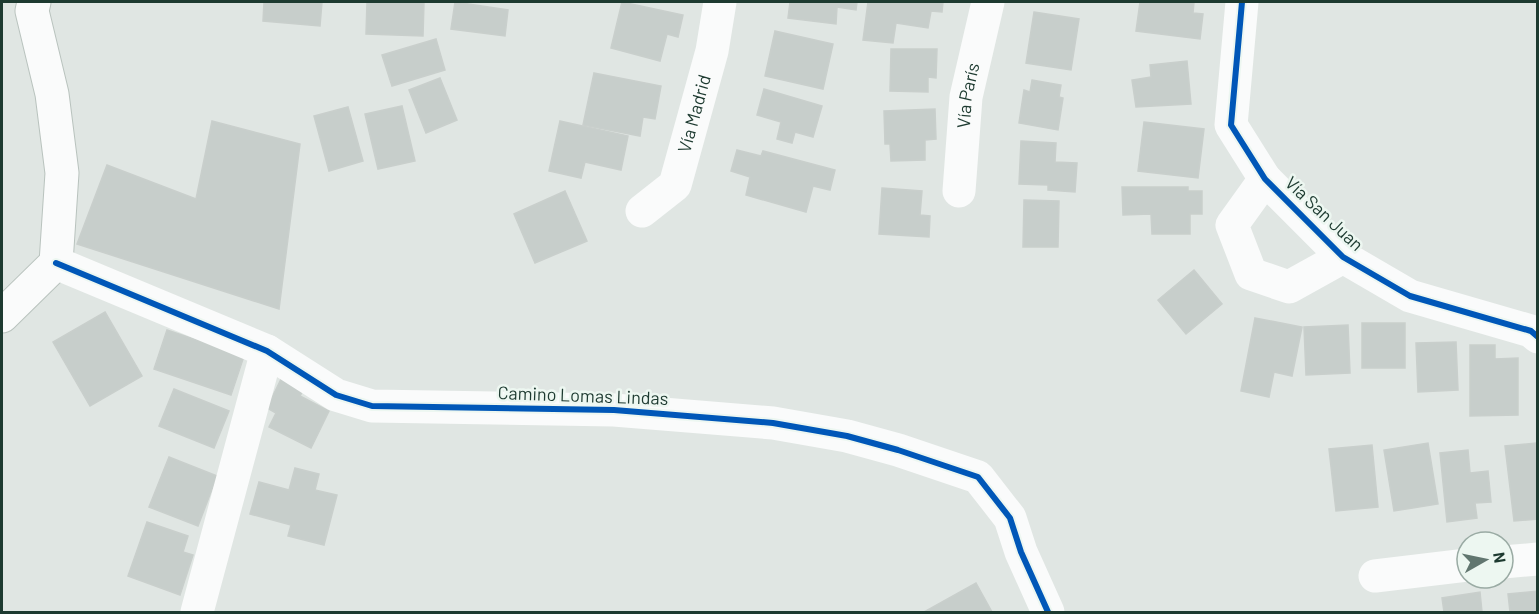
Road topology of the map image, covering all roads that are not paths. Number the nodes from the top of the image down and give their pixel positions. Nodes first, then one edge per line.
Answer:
1 (34, 2) edge
2 (720, 2) edge
3 (988, 2) edge
4 (1242, 2) edge
5 (1265, 179) junction
6 (959, 191) dead end
7 (642, 211) dead end
8 (1343, 256) junction
9 (56, 263) junction
10 (2, 316) edge
11 (1538, 337) edge
12 (267, 351) junction
13 (1538, 559) edge
14 (1515, 561) edge
15 (1455, 566) edge
16 (1375, 576) dead end
17 (196, 612) edge
18 (1048, 612) edge

1 - 9 street
2 - 7 street, Vía Madrid
3 - 6 street, Vía París
4 - 5 street, Vía San Juan
5 - 8 street, Vía San Juan
5 - 8 street
8 - 11 street, Vía San Juan
9 - 10 street
9 - 12 street, Camino Lomas Lindas
12 - 17 street
12 - 18 street, Camino Lomas Lindas
13 - 14 street
15 - 16 street

